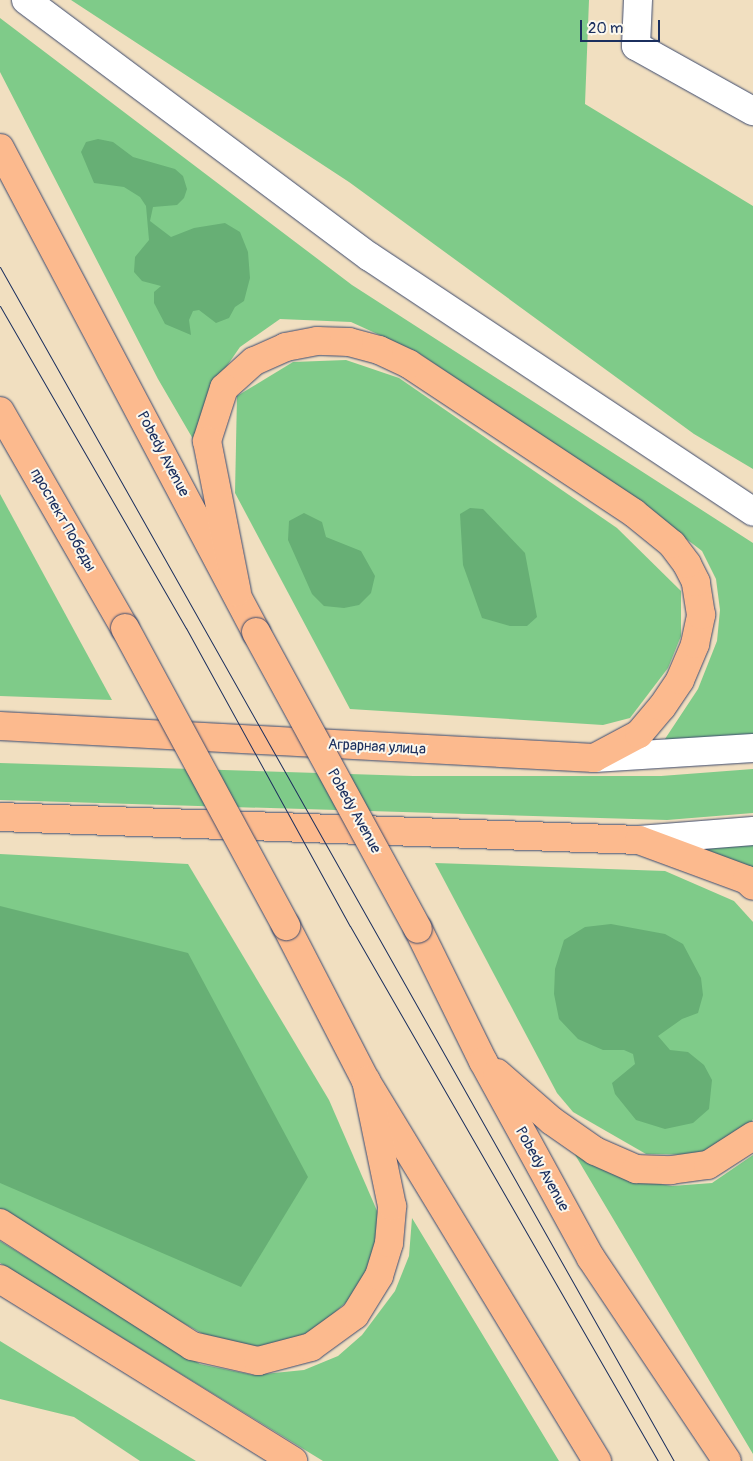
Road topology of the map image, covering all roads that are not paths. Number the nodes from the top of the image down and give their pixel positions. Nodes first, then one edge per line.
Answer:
1 (26, 0) edge
2 (638, 0) edge
3 (753, 112) edge
4 (0, 148) edge
5 (0, 411) edge
6 (753, 511) edge
7 (237, 592) junction
8 (0, 726) edge
9 (753, 748) edge
10 (594, 758) junction
11 (0, 817) edge
12 (753, 831) edge
13 (639, 840) junction
14 (753, 886) edge
15 (483, 1060) junction
16 (366, 1081) junction
17 (753, 1136) edge
18 (0, 1223) edge
19 (0, 1279) edge
20 (292, 1461) edge
21 (597, 1461) edge
22 (727, 1461) edge

1 - 6 street
2 - 3 street
4 - 7 main road, Pobedy Avenue
5 - 16 main road, проспект Победы, bridge
7 - 10 main road
7 - 15 main road, Pobedy Avenue, bridge
8 - 10 main road, Аграрная улица
9 - 10 street, Аграрная улица
11 - 13 main road
12 - 13 street
13 - 14 main road
15 - 17 main road
15 - 22 main road, Pobedy Avenue
16 - 18 main road
16 - 21 main road
19 - 20 main road

